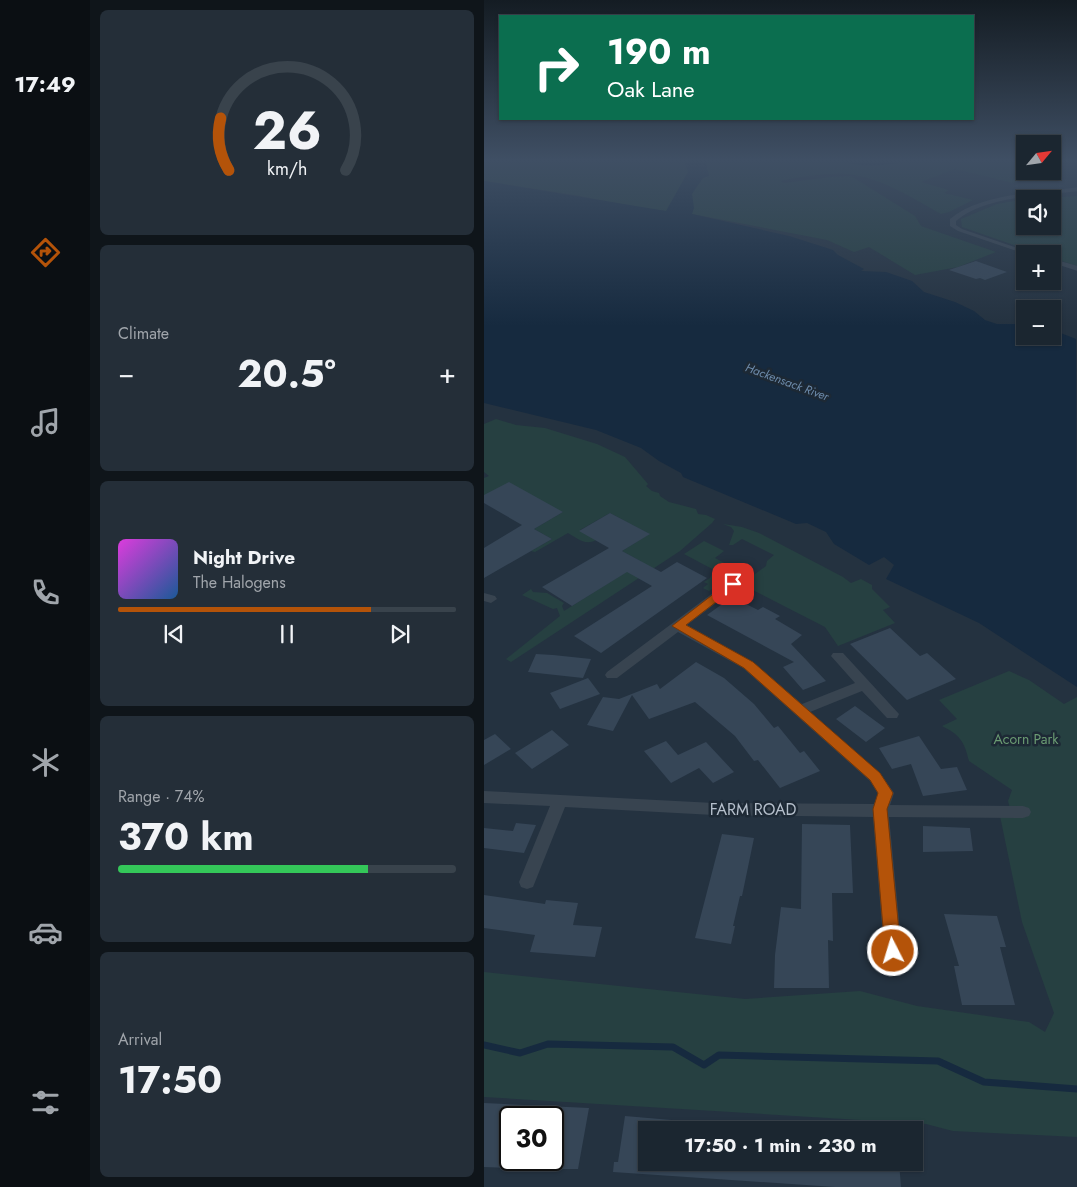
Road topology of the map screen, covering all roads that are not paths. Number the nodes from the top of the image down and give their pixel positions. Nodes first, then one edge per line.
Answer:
1 (958, 215) edge
2 (1016, 249) edge
3 (1061, 264) edge
4 (1077, 269) edge
5 (733, 584) dead end
6 (678, 626) junction
7 (838, 656) dead end
8 (612, 675) dead end
9 (865, 684) junction
10 (801, 710) junction
11 (892, 714) dead end
12 (484, 797) edge
13 (560, 801) junction
14 (880, 809) junction
15 (1023, 812) dead end
16 (527, 882) dead end
17 (893, 951) dead end

1 - 2 street
3 - 4 street
5 - 6 street
6 - 8 street
6 - 10 street
7 - 9 street
9 - 10 street
9 - 11 street
10 - 14 street
12 - 13 street, FARM ROAD
13 - 14 street, FARM ROAD
13 - 16 street
14 - 15 street, FARM ROAD
14 - 17 street

